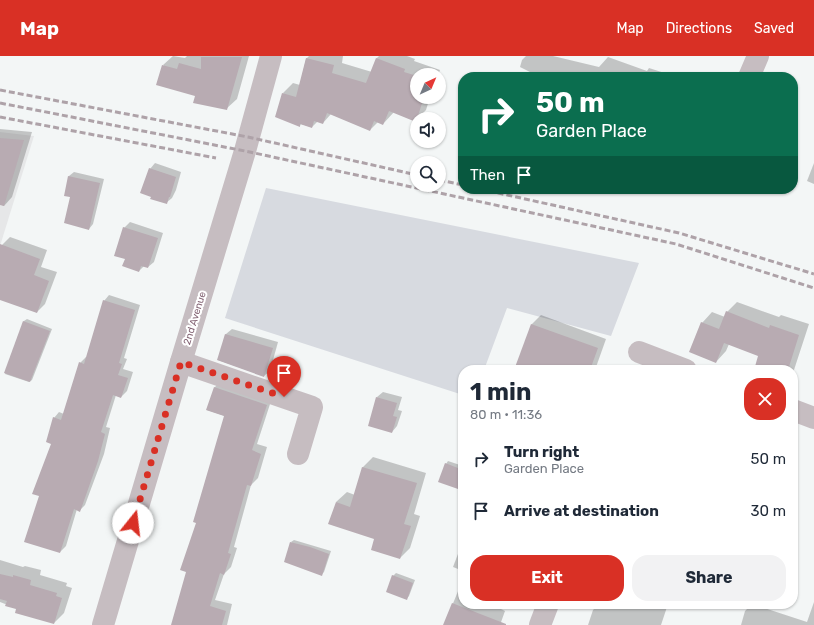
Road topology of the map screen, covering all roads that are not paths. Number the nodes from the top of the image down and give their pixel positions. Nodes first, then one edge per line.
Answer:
1 (270, 56) edge
2 (758, 56) edge
3 (751, 72) edge
4 (639, 353) edge
5 (181, 362) junction
6 (672, 365) edge
7 (798, 412) edge
8 (814, 418) edge
9 (298, 454) dead end
10 (546, 609) edge
11 (103, 625) edge
12 (540, 625) edge

1 - 5 street, 2nd Avenue
2 - 3 street
4 - 6 street
5 - 9 street
5 - 11 street, 2nd Avenue
7 - 8 street
10 - 12 street

